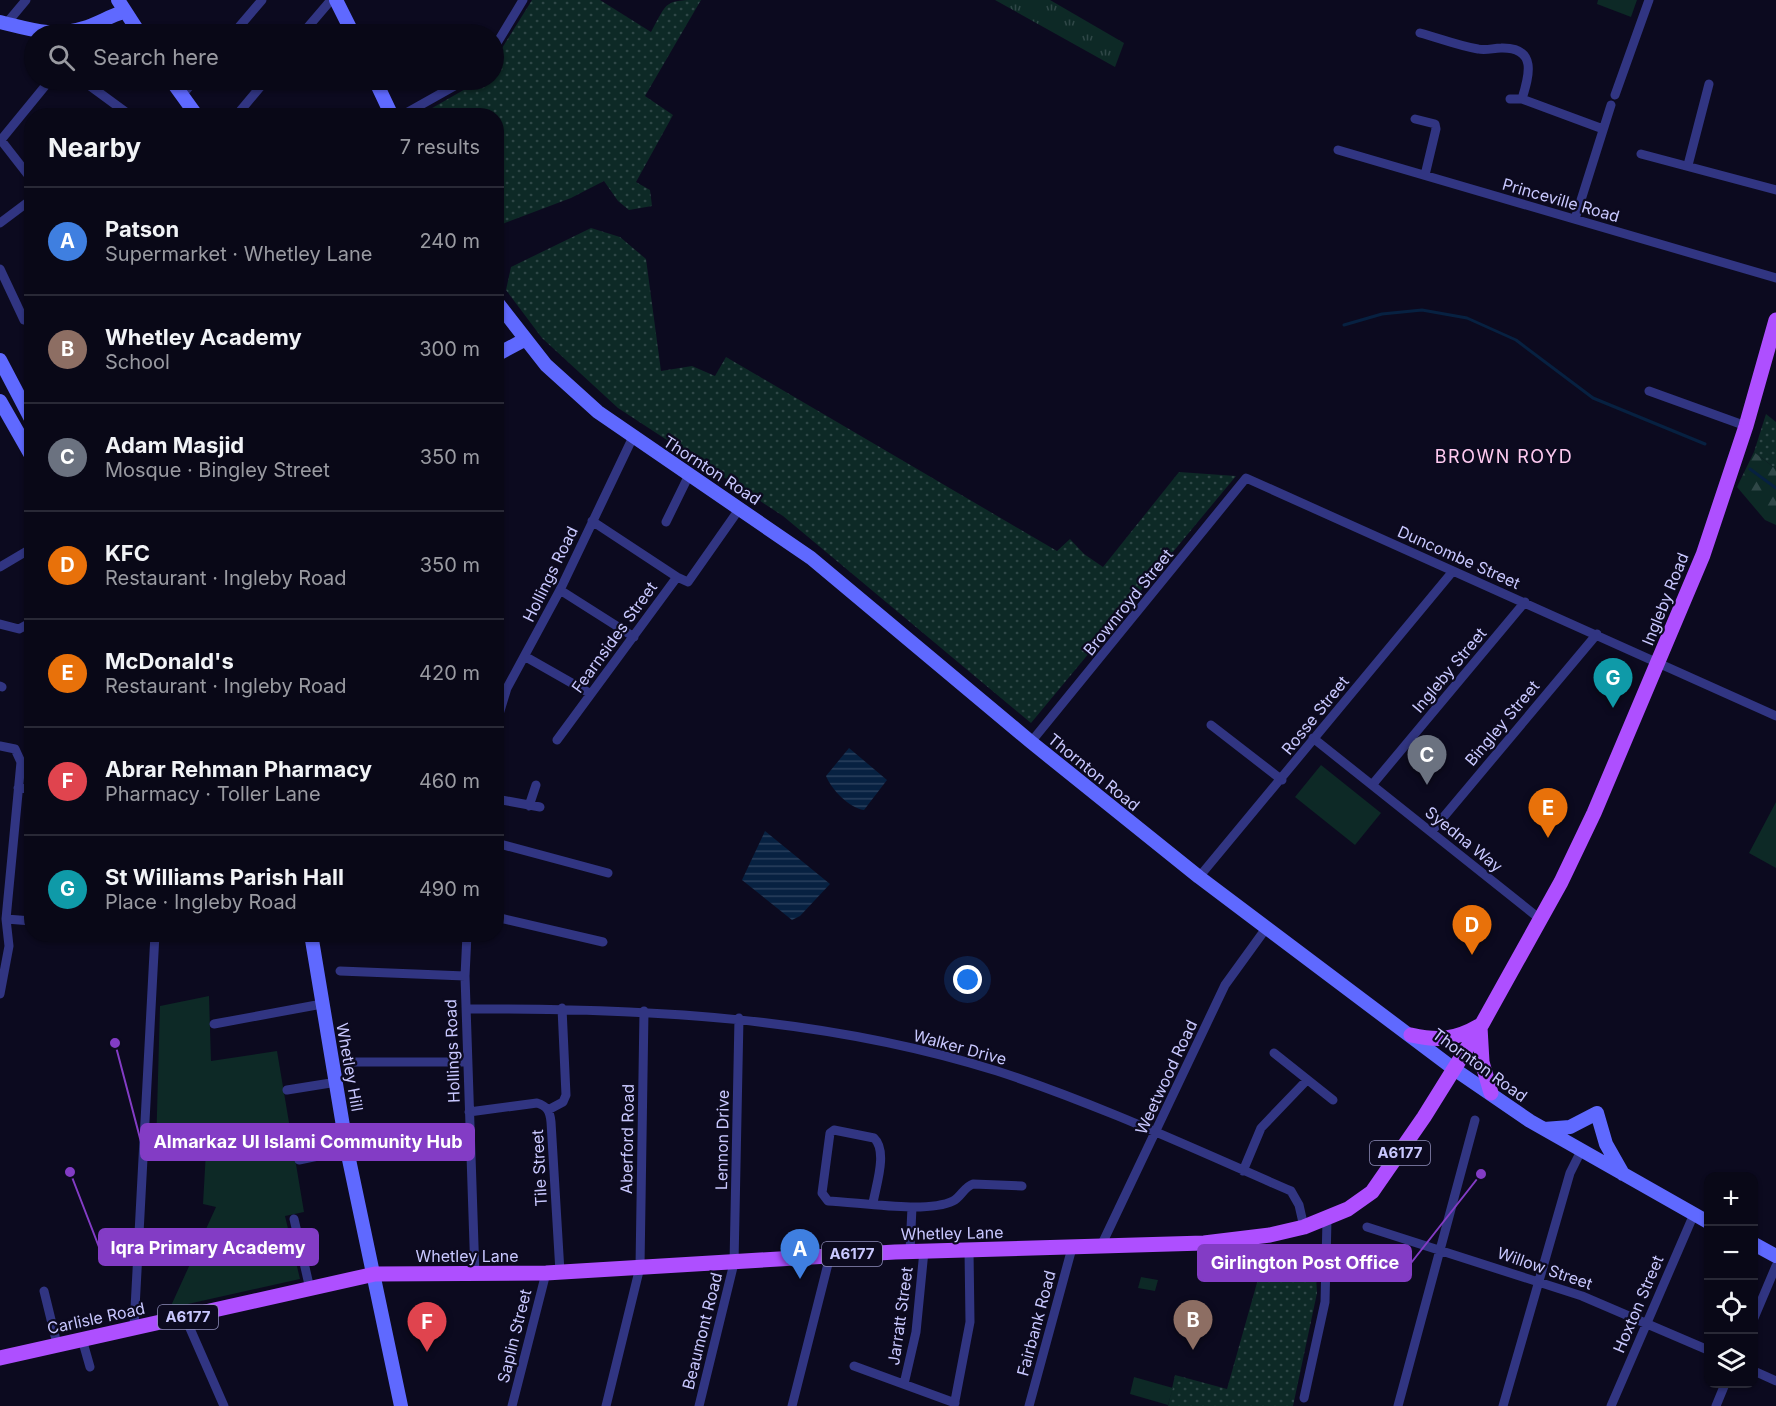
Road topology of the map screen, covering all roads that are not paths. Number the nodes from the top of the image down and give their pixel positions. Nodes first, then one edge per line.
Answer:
1 (26, 0) edge
2 (262, 0) edge
3 (331, 0) edge
4 (336, 0) edge
5 (523, 0) edge
6 (1649, 0) edge
7 (121, 6) edge
8 (3, 23) edge
9 (91, 24) edge
10 (133, 24) edge
11 (242, 24) edge
12 (311, 24) edge
13 (348, 24) edge
14 (24, 29) edge
15 (504, 31) edge
16 (1420, 33) dead end
17 (1709, 84) dead end
18 (42, 90) edge
19 (96, 90) edge
20 (178, 90) edge
21 (186, 90) edge
22 (258, 90) edge
23 (380, 90) edge
24 (447, 90) edge
25 (182, 95) junction
26 (1615, 95) dead end
27 (1510, 99) dead end
28 (1522, 99) junction
29 (1611, 105) dead end
30 (26, 108) edge
31 (120, 108) edge
32 (191, 108) edge
33 (243, 108) edge
34 (388, 108) edge
35 (415, 108) edge
36 (24, 111) edge
37 (1415, 119) dead end
38 (1603, 129) junction
39 (0, 139) edge
40 (1338, 150) dead end
41 (1641, 154) dead end
42 (1688, 165) junction
43 (24, 170) edge
44 (1425, 175) junction
45 (1776, 190) edge
46 (24, 205) edge
47 (1575, 219) junction
48 (0, 223) edge
49 (0, 269) edge
50 (1776, 278) edge
51 (504, 313) edge
52 (24, 320) dead end
53 (1776, 320) edge
54 (524, 340) junction
55 (504, 351) edge
56 (0, 360) edge
57 (1649, 391) dead end
58 (0, 401) edge
59 (24, 405) edge
60 (1746, 426) junction
61 (633, 437) junction
62 (24, 443) edge
63 (689, 475) junction
64 (1246, 478) joint
65 (740, 508) junction
66 (592, 521) junction
67 (666, 522) dead end
68 (24, 553) edge
69 (0, 567) edge
70 (1453, 571) junction
71 (677, 577) junction
72 (560, 590) junction
73 (1525, 602) junction
74 (0, 624) edge
75 (24, 626) edge
76 (1597, 634) junction
77 (634, 636) junction
78 (526, 657) junction
79 (1658, 664) junction
80 (591, 694) junction
81 (504, 698) edge
82 (1776, 716) edge
83 (1211, 725) dead end
84 (1313, 738) junction
85 (557, 740) dead end
86 (1031, 742) junction
87 (0, 747) edge
88 (1282, 780) junction
89 (536, 785) dead end
90 (1372, 785) junction
91 (18, 788) junction
92 (24, 788) edge
93 (504, 801) edge
94 (529, 806) junction
95 (540, 807) dead end
96 (1431, 832) junction
97 (504, 845) edge
98 (608, 873) dead end
99 (1200, 877) junction
100 (1540, 919) junction
101 (6, 920) junction
102 (504, 920) edge
103 (24, 921) edge
104 (1267, 927) junction
105 (155, 942) edge
106 (312, 942) edge
107 (467, 942) edge
108 (603, 942) dead end
109 (340, 971) dead end
110 (465, 976) junction
111 (0, 994) edge
112 (322, 1004) junction
113 (562, 1008) junction
114 (466, 1009) junction
115 (644, 1011) junction
116 (739, 1018) junction
117 (214, 1024) dead end
118 (1481, 1026) junction
119 (1411, 1035) junction
120 (1274, 1053) dead end
121 (351, 1062) dead end
122 (467, 1062) junction
123 (1454, 1069) junction
124 (1307, 1080) junction
125 (337, 1082) junction
126 (287, 1090) dead end
127 (1491, 1094) junction
128 (1333, 1100) dead end
129 (548, 1110) junction
130 (469, 1112) junction
131 (1475, 1120) dead end
132 (1544, 1129) junction
133 (1156, 1133) junction
134 (347, 1150) junction
135 (1581, 1151) junction
136 (299, 1160) dead end
137 (1243, 1171) junction
138 (1623, 1175) junction
139 (1022, 1185) dead end
140 (873, 1203) junction
141 (912, 1207) junction
142 (1694, 1214) junction
143 (294, 1219) dead end
144 (1327, 1220) junction
145 (1704, 1220) edge
146 (1304, 1227) junction
147 (1367, 1227) dead end
148 (1101, 1246) junction
149 (1758, 1246) edge
150 (1072, 1248) junction
151 (1439, 1248) junction
152 (969, 1250) junction
153 (917, 1251) junction
154 (830, 1256) junction
155 (1776, 1256) edge
156 (734, 1263) junction
157 (1776, 1266) edge
158 (640, 1267) junction
159 (553, 1273) junction
160 (375, 1274) junction
161 (475, 1275) junction
162 (1539, 1281) junction
163 (310, 1289) junction
164 (44, 1291) dead end
165 (1758, 1309) edge
166 (185, 1317) junction
167 (1648, 1322) junction
168 (134, 1327) junction
169 (82, 1339) junction
170 (57, 1344) junction
171 (1704, 1348) edge
172 (0, 1358) edge
173 (854, 1366) dead end
174 (90, 1367) dead end
175 (1758, 1373) edge
176 (1776, 1381) edge
177 (904, 1384) junction
178 (1723, 1388) edge
179 (1304, 1398) dead end
180 (955, 1405) edge
181 (224, 1406) edge
182 (401, 1406) edge
183 (512, 1406) edge
184 (606, 1406) edge
185 (699, 1406) edge
186 (792, 1406) edge
187 (1029, 1406) edge
188 (1398, 1406) edge
189 (1503, 1406) edge
190 (1611, 1406) edge
191 (1716, 1406) edge

1 - 8 street
2 - 11 street
3 - 12 street
4 - 13 main road
5 - 15 street
6 - 26 street
7 - 9 main road
7 - 10 main road
8 - 14 main road
16 - 28 street
17 - 42 street
18 - 30 street
19 - 31 street
20 - 25 main road
21 - 25 street
22 - 33 street
23 - 34 main road
24 - 35 street
25 - 32 main road
27 - 28 street
28 - 38 street
29 - 38 street
36 - 39 street
37 - 44 street
38 - 47 street
39 - 43 street
40 - 44 street, Princeville Road
41 - 42 street
42 - 45 street
44 - 47 street, Princeville Road
46 - 48 street
47 - 50 street, Princeville Road
49 - 52 street
51 - 54 main road, Thornton Road
53 - 60 main road, Ingleby Road / A6177
54 - 55 main road
54 - 61 main road, Thornton Road
56 - 59 main road
57 - 60 street
58 - 62 main road
60 - 79 main road, Ingleby Road / A6177
61 - 63 main road, Thornton Road
61 - 66 street, Hollings Road
63 - 65 main road, Thornton Road
63 - 67 street
64 - 70 street, Duncombe Street
64 - 86 street, Brownroyd Street
65 - 71 street, Fearnsides Street
65 - 86 main road, Thornton Road
66 - 71 street
66 - 72 street, Hollings Road
68 - 69 street
70 - 73 street, Duncombe Street
70 - 84 street, Rosse Street
71 - 77 street, Fearnsides Street
72 - 77 street
72 - 78 street, Hollings Road
73 - 76 street, Duncombe Street
73 - 90 street, Ingleby Street
74 - 75 street
76 - 79 street, Duncombe Street
76 - 96 street, Bingley Street
77 - 80 street, Fearnsides Street
78 - 80 street
78 - 81 street, Hollings Road
79 - 82 street, Duncombe Street
79 - 100 main road, Ingleby Road / A6177
80 - 85 street, Fearnsides Street
83 - 88 street
84 - 88 street, Rosse Street
84 - 90 street, Syedna Way
86 - 99 main road, Thornton Road
87 - 91 street
88 - 99 street, Rosse Street
89 - 94 street
90 - 96 street, Syedna Way
91 - 92 street
91 - 101 street
93 - 94 street
94 - 95 street
96 - 100 street, Syedna Way
97 - 98 street
99 - 104 main road, Thornton Road
100 - 118 main road, Ingleby Road / A6177
101 - 103 street
101 - 111 street
102 - 108 street
104 - 119 main road, Thornton Road
104 - 133 street, Weetwood Road
105 - 168 street
106 - 112 main road, Whetley Hill
107 - 110 street, Hollings Road
109 - 110 street
110 - 114 street, Hollings Road
112 - 117 street
112 - 125 main road, Whetley Hill
113 - 114 street, Walker Drive
113 - 115 street, Walker Drive
113 - 129 street
114 - 122 street, Hollings Road
115 - 116 street, Walker Drive
115 - 158 street, Aberford Road
116 - 133 street, Walker Drive
116 - 156 street, Lennon Drive
118 - 119 main road
118 - 123 main road, Ingleby Road / A6177
118 - 127 main road
119 - 123 main road, Thornton Road
120 - 124 street
121 - 122 street
122 - 130 street, Hollings Road
123 - 127 main road, Thornton Road
123 - 144 main road, Whetley Lane / A6177
124 - 128 street
124 - 137 street
125 - 126 street
125 - 134 main road, Whetley Hill
127 - 132 main road, Thornton Road
129 - 130 street, Tile Street
129 - 159 street, Tile Street
130 - 161 street, Hollings Road
131 - 151 street
132 - 135 main road, Thornton Road
132 - 138 main road
133 - 137 street, Walker Drive
133 - 148 street, Weetwood Road
134 - 136 street
134 - 160 main road, Whetley Hill
135 - 138 main road, Thornton Road
135 - 162 street
137 - 146 street, Walker Drive
138 - 142 main road, Thornton Road
139 - 141 street
140 - 140 street
140 - 141 street
141 - 153 street, Jarratt Street
142 - 145 main road, Thornton Road
142 - 167 street, Hoxton Street
143 - 163 street
144 - 146 main road, Whetley Lane / A6177
144 - 179 street
146 - 148 main road, Whetley Lane / A6177
147 - 151 street, Willow Street
148 - 150 main road, Whetley Lane / A6177
149 - 155 main road
150 - 152 main road, Whetley Lane / A6177
150 - 187 street, Fairbank Road
151 - 162 street, Willow Street
151 - 188 street
152 - 153 main road, Whetley Lane / A6177
152 - 180 street
153 - 154 main road, Whetley Lane / A6177
153 - 177 street, Jarratt Street
154 - 156 main road, Whetley Lane / A6177
154 - 186 street
156 - 158 main road, Whetley Lane / A6177
156 - 185 street, Beaumont Road
157 - 165 street
158 - 159 main road, Whetley Lane / A6177
158 - 184 street, Aberford Road
159 - 161 main road, Whetley Lane / A6177
159 - 183 street, Saplin Street
160 - 161 main road, Whetley Lane / A6177
160 - 163 main road, Carlisle Road / A6177
160 - 182 main road, Whetley Hill
162 - 167 street, Willow Street
162 - 189 street
163 - 166 main road, Carlisle Road / A6177
164 - 170 street
166 - 168 main road, Carlisle Road / A6177
166 - 181 street
167 - 171 street, Willow Street
167 - 190 street, Hoxton Street
168 - 169 main road, Carlisle Road / A6177
169 - 170 main road, Carlisle Road / A6177
169 - 174 street
170 - 172 main road, Carlisle Road / A6177
173 - 177 street
175 - 176 street
177 - 180 street
178 - 191 street

